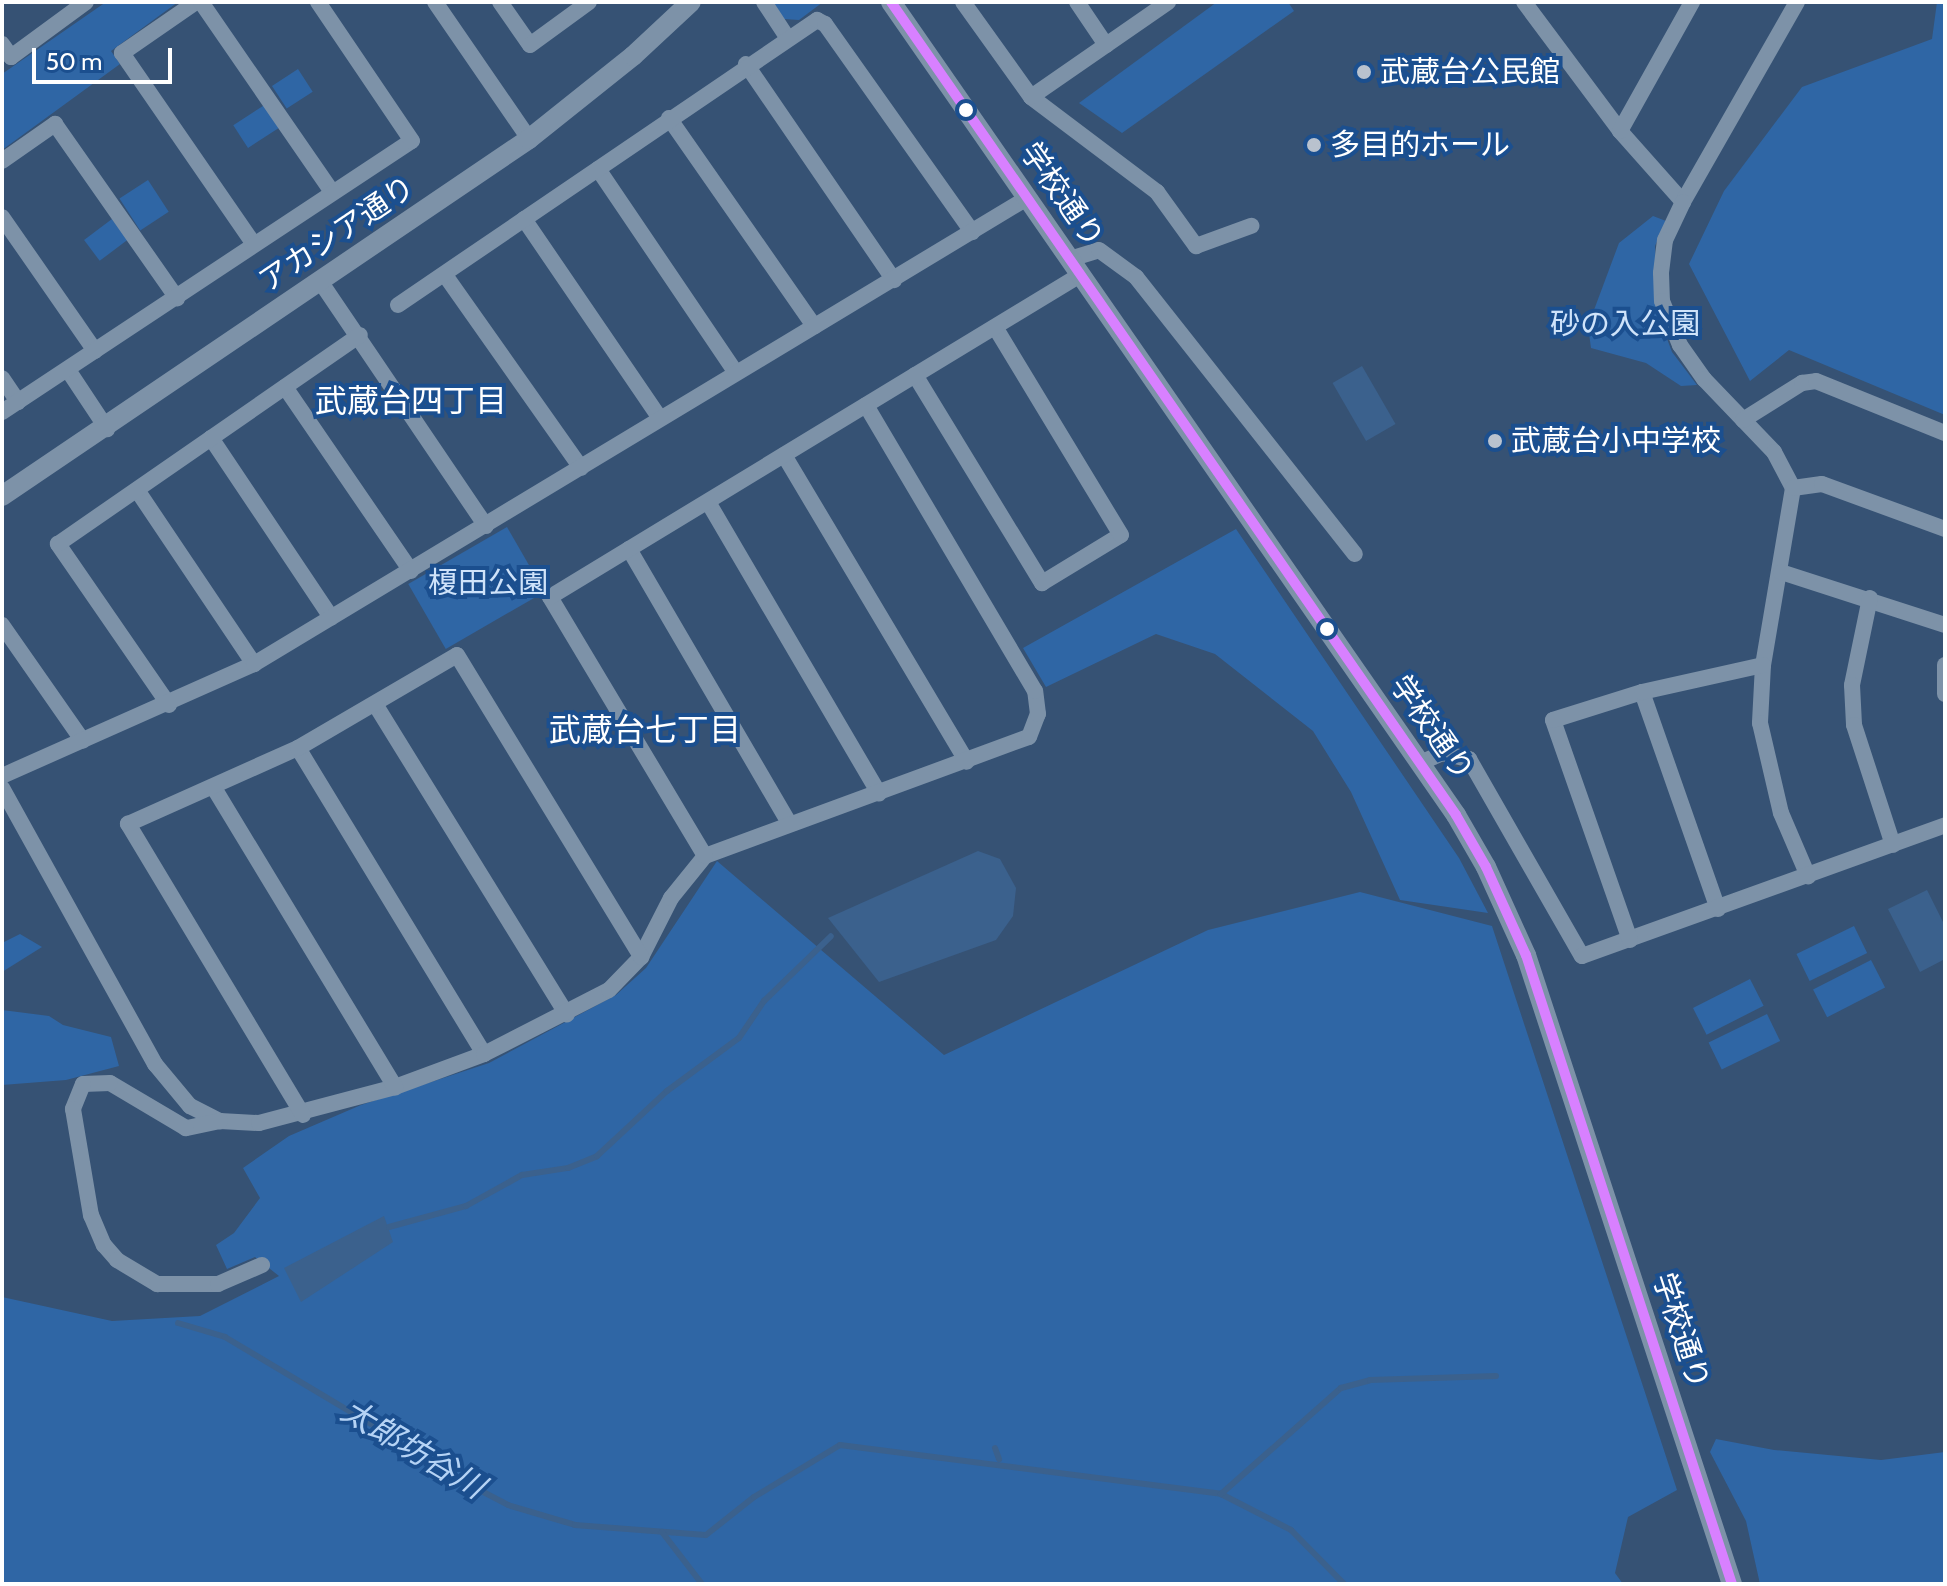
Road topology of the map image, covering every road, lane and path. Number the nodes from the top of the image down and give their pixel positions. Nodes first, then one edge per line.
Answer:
1 (86, 2) edge
2 (199, 2) edge
3 (318, 2) edge
4 (435, 2) edge
5 (500, 2) edge
6 (589, 2) edge
7 (691, 2) edge
8 (764, 2) edge
9 (891, 2) edge
10 (963, 2) edge
11 (1077, 2) edge
12 (1168, 2) edge
13 (1524, 2) edge
14 (1692, 2) edge
15 (1797, 2) edge
16 (787, 37) junction
17 (2, 44) edge
18 (1106, 45) junction
19 (746, 64) junction
20 (1031, 97) junction
21 (669, 118) junction
22 (1620, 131) junction
23 (529, 139) junction
24 (2, 161) edge
25 (598, 169) junction
26 (332, 192) junction
27 (1027, 198) junction
28 (1683, 202) junction
29 (2, 217) edge
30 (524, 219) junction
31 (1251, 226) dead end
32 (972, 232) junction
33 (254, 244) junction
34 (1075, 267) junction
35 (445, 275) junction
36 (894, 280) junction
37 (320, 281) junction
38 (177, 298) junction
39 (398, 305) dead end
40 (814, 326) junction
41 (995, 327) junction
42 (360, 335) junction
43 (95, 351) junction
44 (68, 370) junction
45 (736, 373) junction
46 (915, 375) junction
47 (2, 378) edge
48 (285, 387) junction
49 (18, 402) junction
50 (866, 405) junction
51 (2, 412) edge
52 (659, 417) junction
53 (1743, 420) junction
54 (107, 429) junction
55 (1945, 433) edge
56 (211, 438) junction
57 (784, 455) junction
58 (581, 468) junction
59 (1793, 488) junction
60 (137, 490) junction
61 (2, 496) edge
62 (708, 502) junction
63 (486, 526) junction
64 (1945, 529) edge
65 (629, 549) junction
66 (1355, 554) dead end
67 (411, 571) junction
68 (1781, 572) junction
69 (1870, 598) junction
70 (331, 617) junction
71 (2, 625) edge
72 (1945, 625) edge
73 (254, 664) junction
74 (1763, 665) junction
75 (1945, 665) edge
76 (1642, 692) junction
77 (1945, 694) edge
78 (375, 704) junction
79 (169, 705) junction
80 (83, 741) junction
81 (298, 748) junction
82 (967, 762) junction
83 (1420, 763) junction
84 (2, 776) edge
85 (2, 788) edge
86 (214, 788) junction
87 (879, 794) junction
88 (789, 823) junction
89 (1945, 825) edge
90 (1893, 845) junction
91 (705, 856) junction
92 (1808, 876) junction
93 (1718, 909) junction
94 (1630, 940) junction
95 (641, 957) junction
96 (567, 1015) junction
97 (484, 1054) junction
98 (395, 1087) junction
99 (303, 1115) junction
100 (220, 1121) junction
101 (262, 1265) dead end
102 (1732, 1584) edge

1 - 17 street
2 - 26 street
2 - 33 street
3 - 26 street
4 - 23 street
5 - 6 street
7 - 23 street, アカシア通り
8 - 16 street
9 - 27 street, 学校通り
10 - 20 street
11 - 18 street
12 - 18 street
13 - 22 street
14 - 22 street
15 - 28 street
16 - 19 street
16 - 32 street
18 - 20 street
19 - 21 street
19 - 36 street
20 - 31 street
21 - 25 street
21 - 40 street
22 - 28 street
23 - 37 street, アカシア通り
24 - 38 street
25 - 30 street
25 - 45 street
26 - 33 street
27 - 32 street
27 - 34 street, 学校通り
28 - 53 street
29 - 43 street
30 - 35 street
30 - 52 street
32 - 36 street
33 - 38 street
34 - 41 street
34 - 66 street
34 - 83 street, 学校通り
35 - 39 street
35 - 58 street
36 - 40 street
37 - 42 street
37 - 54 street, アカシア通り
38 - 43 street
40 - 45 street
41 - 46 street
41 - 46 street
42 - 48 street
42 - 63 street
43 - 44 street
44 - 49 street
44 - 54 street
45 - 52 street
46 - 50 street
47 - 49 street
48 - 56 street
48 - 67 street
49 - 51 street
50 - 57 street
50 - 82 street
52 - 58 street
53 - 55 street
53 - 59 street
54 - 61 street, アカシア通り
56 - 60 street
56 - 70 street
57 - 62 street
57 - 82 street
58 - 63 street
59 - 64 street
59 - 68 street
60 - 73 street
60 - 79 street
62 - 65 street
62 - 87 street
63 - 67 street
65 - 88 street
65 - 91 street
67 - 70 street
68 - 69 street
68 - 74 street
69 - 72 street
69 - 90 street
70 - 73 street
71 - 80 street
73 - 79 street
74 - 76 street
74 - 92 street
75 - 77 street
76 - 93 street
76 - 94 street
78 - 81 street
78 - 95 street
78 - 96 street
79 - 80 street
80 - 84 street
81 - 86 street
81 - 97 street
82 - 87 street
83 - 94 street
83 - 102 street, 学校通り
85 - 100 street
86 - 98 street
86 - 99 street
87 - 88 street
88 - 91 street
89 - 90 street
90 - 92 street
91 - 95 street
92 - 93 street
93 - 94 street
95 - 96 street
96 - 97 street
97 - 98 street
98 - 99 street
99 - 100 street
100 - 101 street

